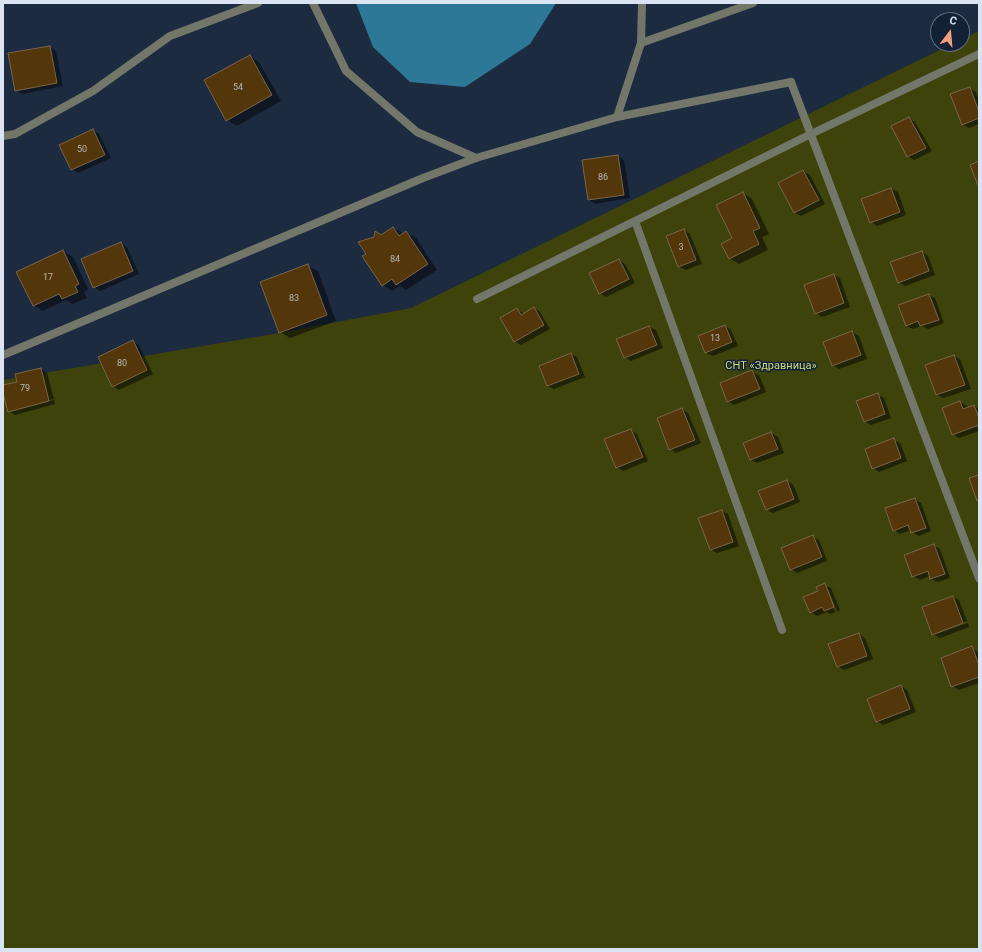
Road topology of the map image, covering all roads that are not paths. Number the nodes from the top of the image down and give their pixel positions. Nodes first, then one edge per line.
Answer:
1 (258, 3) edge
2 (313, 3) edge
3 (642, 3) edge
4 (753, 3) edge
5 (641, 43) junction
6 (979, 54) edge
7 (617, 117) junction
8 (811, 134) junction
9 (3, 136) edge
10 (476, 158) junction
11 (634, 221) junction
12 (477, 299) dead end
13 (3, 355) edge
14 (979, 578) edge
15 (782, 630) dead end

1 - 9 street
2 - 10 street
3 - 5 street
4 - 5 street
5 - 7 street
6 - 8 street
7 - 8 street
7 - 10 street
8 - 11 street
8 - 14 street
10 - 13 street
11 - 12 street
11 - 15 street

